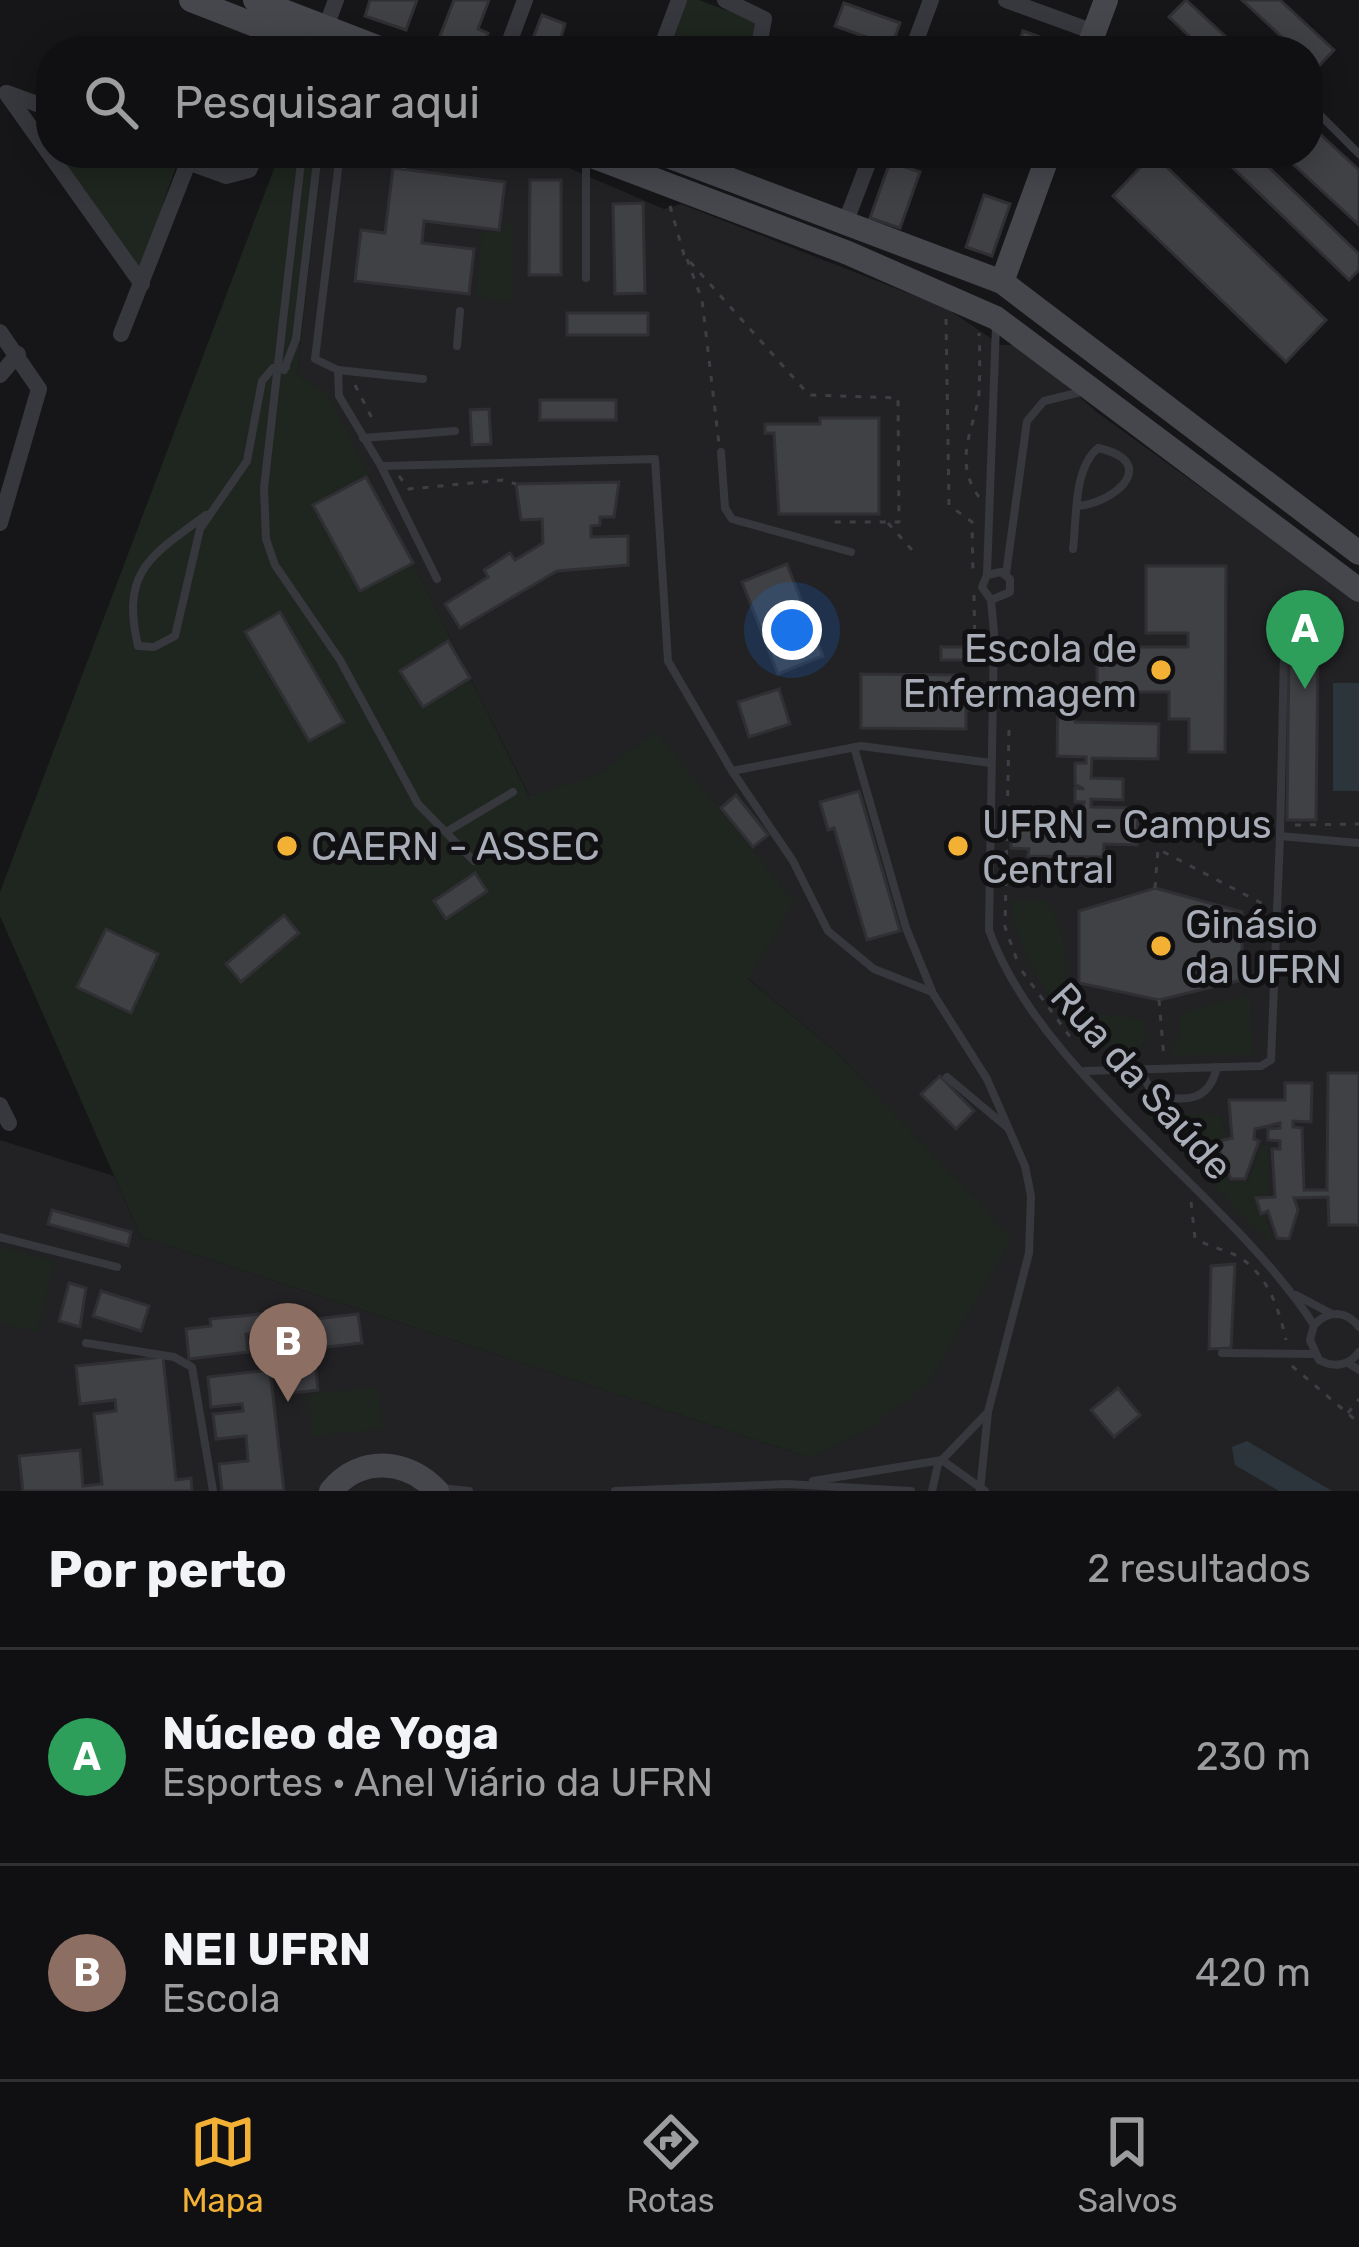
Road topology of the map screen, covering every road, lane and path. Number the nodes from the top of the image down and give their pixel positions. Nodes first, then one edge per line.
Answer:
1 (191, 0) edge
2 (255, 0) edge
3 (524, 0) edge
4 (679, 0) edge
5 (727, 0) edge
6 (932, 0) edge
7 (1006, 0) edge
8 (1106, 0) edge
9 (318, 35) edge
10 (511, 36) edge
11 (666, 36) edge
12 (761, 36) edge
13 (918, 36) edge
14 (1081, 36) edge
15 (1093, 36) edge
16 (3, 92) edge
17 (36, 104) edge
18 (1323, 118) edge
19 (36, 138) edge
20 (1359, 154) edge
21 (58, 168) edge
22 (186, 168) edge
23 (203, 168) edge
24 (249, 168) edge
25 (301, 168) edge
26 (316, 168) edge
27 (338, 168) edge
28 (585, 168) edge
29 (624, 168) edge
30 (704, 168) edge
31 (866, 168) edge
32 (1043, 168) edge
33 (665, 196) dead end
34 (686, 204) dead end
35 (672, 212) dead end
36 (846, 221) junction
37 (687, 257) junction
38 (586, 278) dead end
39 (1001, 282) junction
40 (142, 284) junction
41 (460, 311) dead end
42 (985, 319) junction
43 (0, 332) edge
44 (121, 334) dead end
45 (457, 346) dead end
46 (17, 354) junction
47 (282, 366) junction
48 (338, 370) junction
49 (0, 376) edge
50 (423, 379) dead end
51 (1094, 388) junction
52 (455, 431) dead end
53 (362, 438) junction
54 (721, 452) joint
55 (381, 466) junction
56 (982, 501) dead end
57 (1078, 506) junction
58 (206, 515) junction
59 (981, 517) dead end
60 (886, 521) junction
61 (831, 522) dead end
62 (0, 523) edge
63 (1073, 549) dead end
64 (980, 550) dead end
65 (913, 551) dead end
66 (851, 552) dead end
67 (1359, 554) edge
68 (1006, 574) junction
69 (987, 575) junction
70 (437, 579) dead end
71 (1359, 590) edge
72 (991, 599) junction
73 (1284, 652) dead end
74 (1009, 730) dead end
75 (854, 747) junction
76 (991, 763) junction
77 (732, 771) junction
78 (513, 791) dead end
79 (1359, 824) edge
80 (1282, 825) junction
81 (446, 832) junction
82 (1280, 836) junction
83 (1359, 843) edge
84 (474, 860) dead end
85 (1155, 888) dead end
86 (1278, 911) junction
87 (932, 992) junction
88 (1159, 1000) dead end
89 (1071, 1038) dead end
90 (1217, 1067) junction
91 (1164, 1068) junction
92 (1140, 1069) junction
93 (1083, 1072) junction
94 (946, 1077) dead end
95 (0, 1105) edge
96 (9, 1123) dead end
97 (1009, 1129) junction
98 (0, 1237) edge
99 (117, 1268) dead end
100 (1294, 1294) junction
101 (1332, 1313) junction
102 (1314, 1325) junction
103 (1359, 1327) edge
104 (86, 1343) dead end
105 (1359, 1352) edge
106 (1222, 1353) dead end
107 (1314, 1354) junction
108 (1348, 1363) junction
109 (1359, 1370) edge
110 (1359, 1399) edge
111 (988, 1412) junction
112 (1347, 1414) dead end
113 (942, 1460) junction
114 (787, 1484) junction
115 (436, 1489) edge
116 (982, 1489) edge
117 (213, 1491) edge
118 (332, 1491) edge
119 (469, 1491) edge
120 (615, 1491) edge
121 (911, 1491) edge
122 (932, 1491) edge

1 - 9 main road
2 - 9 main road
3 - 10 street
4 - 11 street
5 - 12 street
6 - 13 street
7 - 14 street
8 - 15 main road
16 - 17 street
16 - 19 street
18 - 20 lane
21 - 40 street
22 - 40 street
23 - 24 street
25 - 47 lane
26 - 47 lane
27 - 48 lane
28 - 38 lane
29 - 42 main road
30 - 36 main road
31 - 36 street
32 - 39 main road
33 - 34 path
35 - 37 path
36 - 39 main road
37 - 54 path
37 - 60 path
39 - 67 main road
40 - 44 street
41 - 45 lane
42 - 51 main road
42 - 56 path
42 - 69 lane, Rua da Saúde
43 - 46 street
46 - 49 street
46 - 62 street
47 - 58 lane
47 - 81 lane
48 - 50 lane
48 - 53 lane
51 - 68 lane
51 - 71 main road
52 - 53 lane
53 - 55 lane
54 - 66 lane
55 - 70 lane
55 - 77 lane
57 - 57 lane
57 - 63 lane
58 - 58 lane
59 - 64 path
60 - 61 path
60 - 65 path
68 - 69 lane
68 - 72 lane
69 - 72 lane, Rua da Saúde
72 - 76 lane, Rua da Saúde
73 - 80 lane
74 - 89 path
75 - 76 lane
75 - 77 lane
75 - 87 lane
76 - 93 lane, Rua da Saúde
77 - 87 lane
78 - 81 lane
79 - 80 path
80 - 82 lane
81 - 84 lane
82 - 83 lane
82 - 86 lane
85 - 86 path
86 - 90 lane
87 - 97 lane
88 - 91 path
90 - 91 lane
90 - 92 lane
91 - 92 lane
92 - 93 lane
93 - 100 lane, Rua da Saúde
94 - 97 lane
95 - 96 street
97 - 111 lane
98 - 99 lane
100 - 101 lane, Rua da Saúde
100 - 102 lane, Rua da Saúde
101 - 102 lane
101 - 103 lane, Rua da Saúde
102 - 107 lane
104 - 117 lane
105 - 108 lane
106 - 107 lane
107 - 108 lane
108 - 109 lane
110 - 112 path
111 - 113 lane
111 - 116 lane
113 - 114 lane
113 - 116 lane
113 - 122 lane
114 - 120 lane
114 - 121 lane
115 - 118 main road
115 - 119 lane

